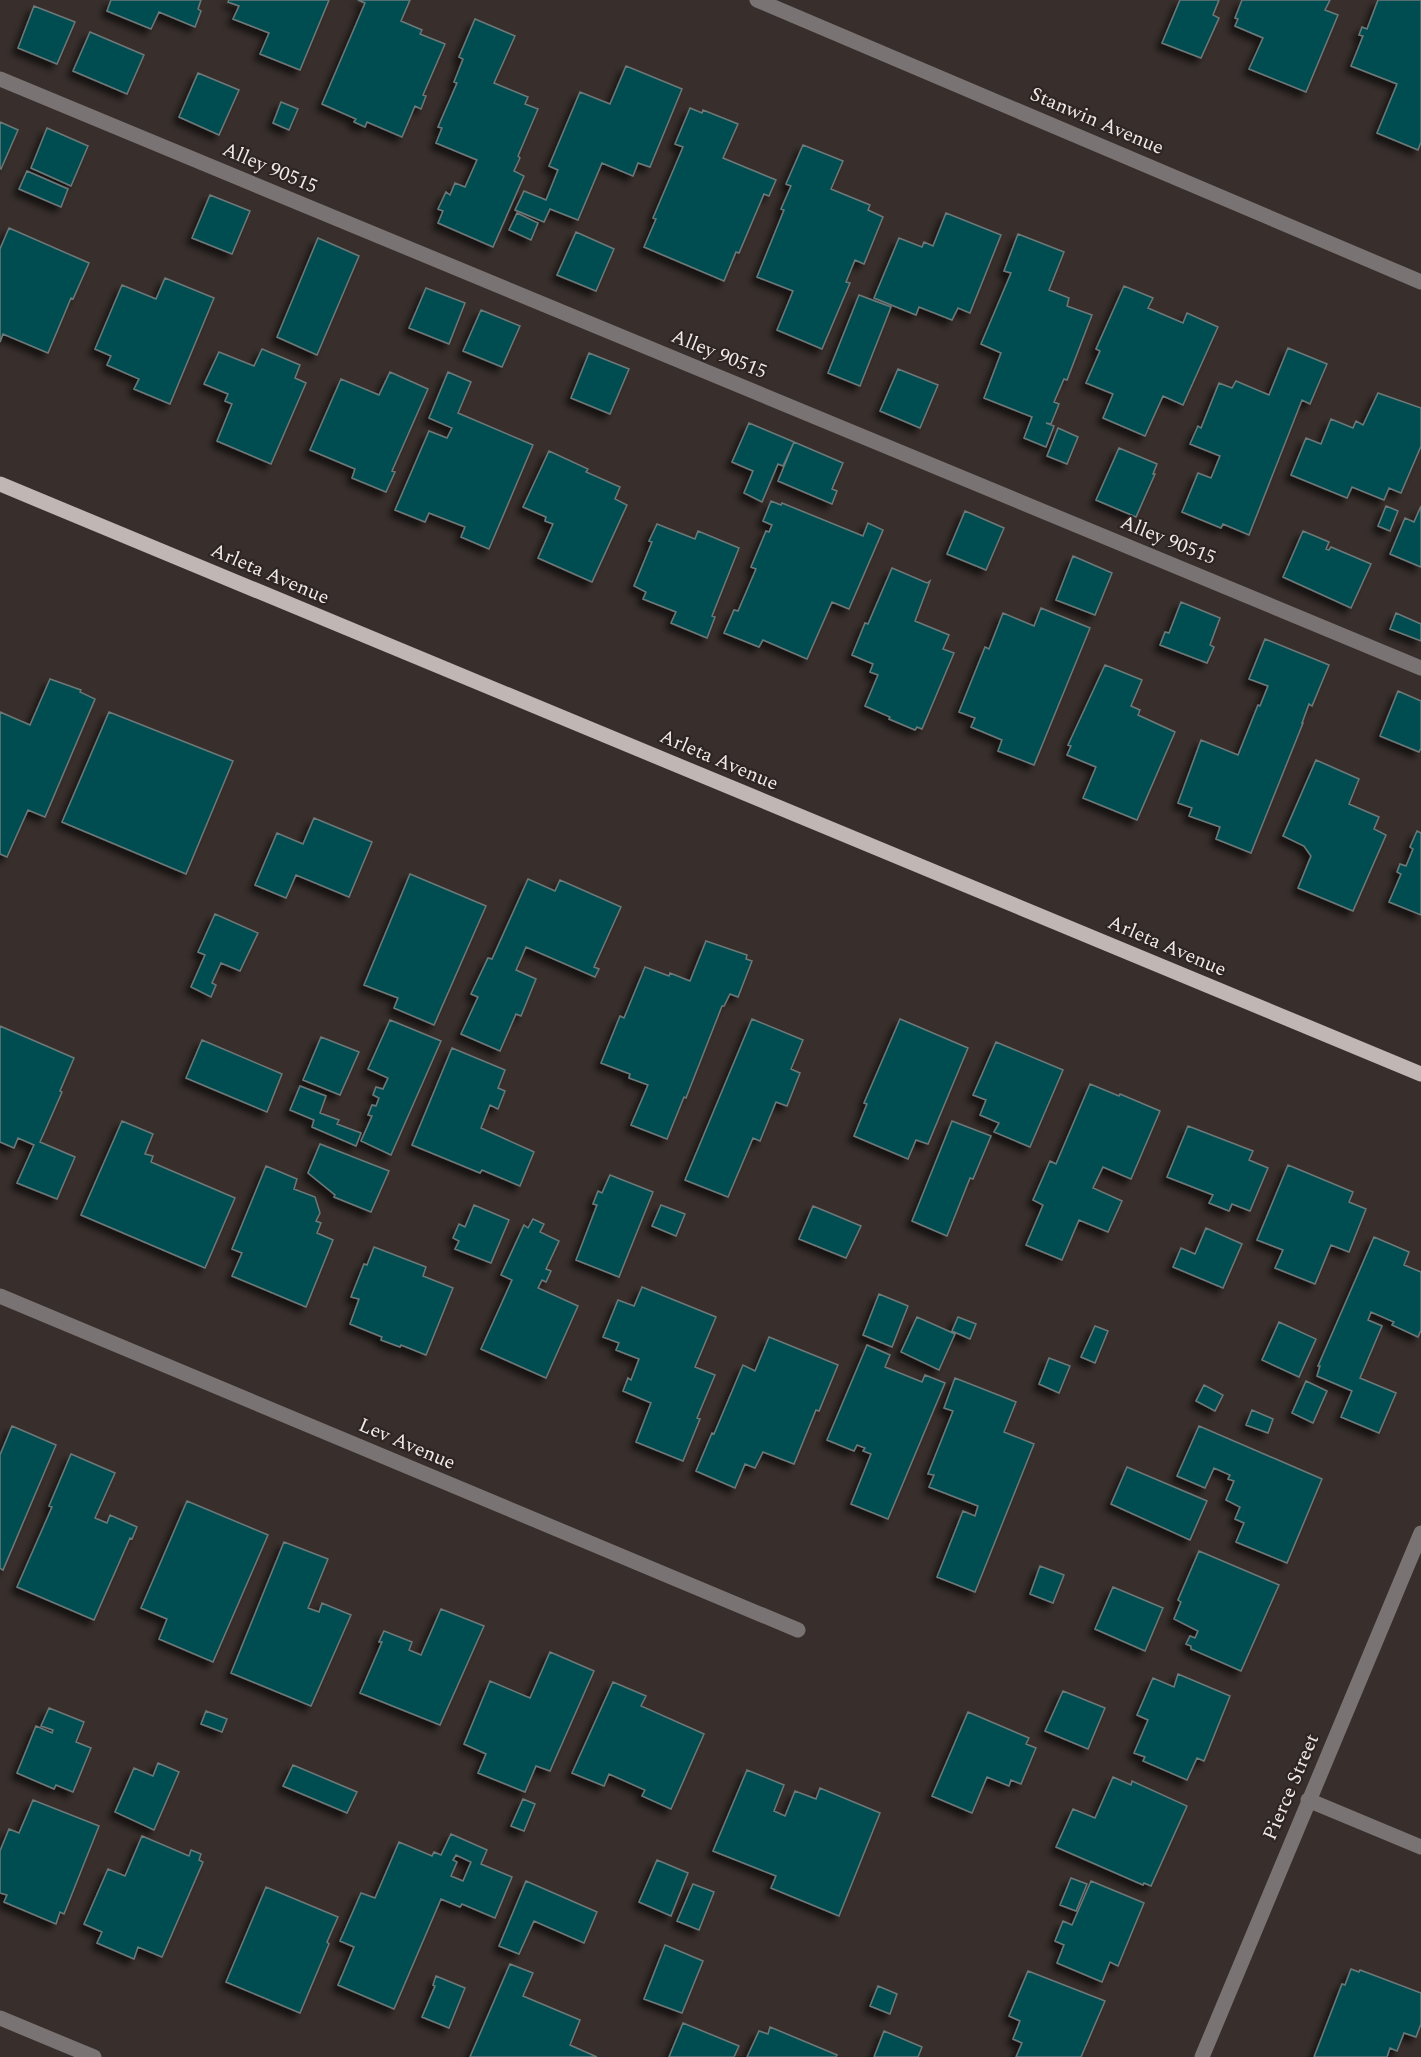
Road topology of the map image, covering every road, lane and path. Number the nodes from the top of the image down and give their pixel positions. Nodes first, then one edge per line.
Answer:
1 (757, 0) edge
2 (0, 79) edge
3 (1421, 282) edge
4 (0, 484) edge
5 (1421, 668) edge
6 (1421, 1074) edge
7 (0, 1296) edge
8 (1421, 1533) edge
9 (798, 1630) dead end
10 (1308, 1800) junction
11 (1421, 1847) edge
12 (0, 2018) edge
13 (94, 2057) edge
14 (1202, 2057) edge

1 - 3 street, Stanwin Avenue
2 - 5 street, Alley 90515
4 - 6 main road, Arleta Avenue
7 - 9 street, Lev Avenue
8 - 10 street, Pierce Street
10 - 11 street
10 - 14 street, Pierce Street
12 - 13 street

